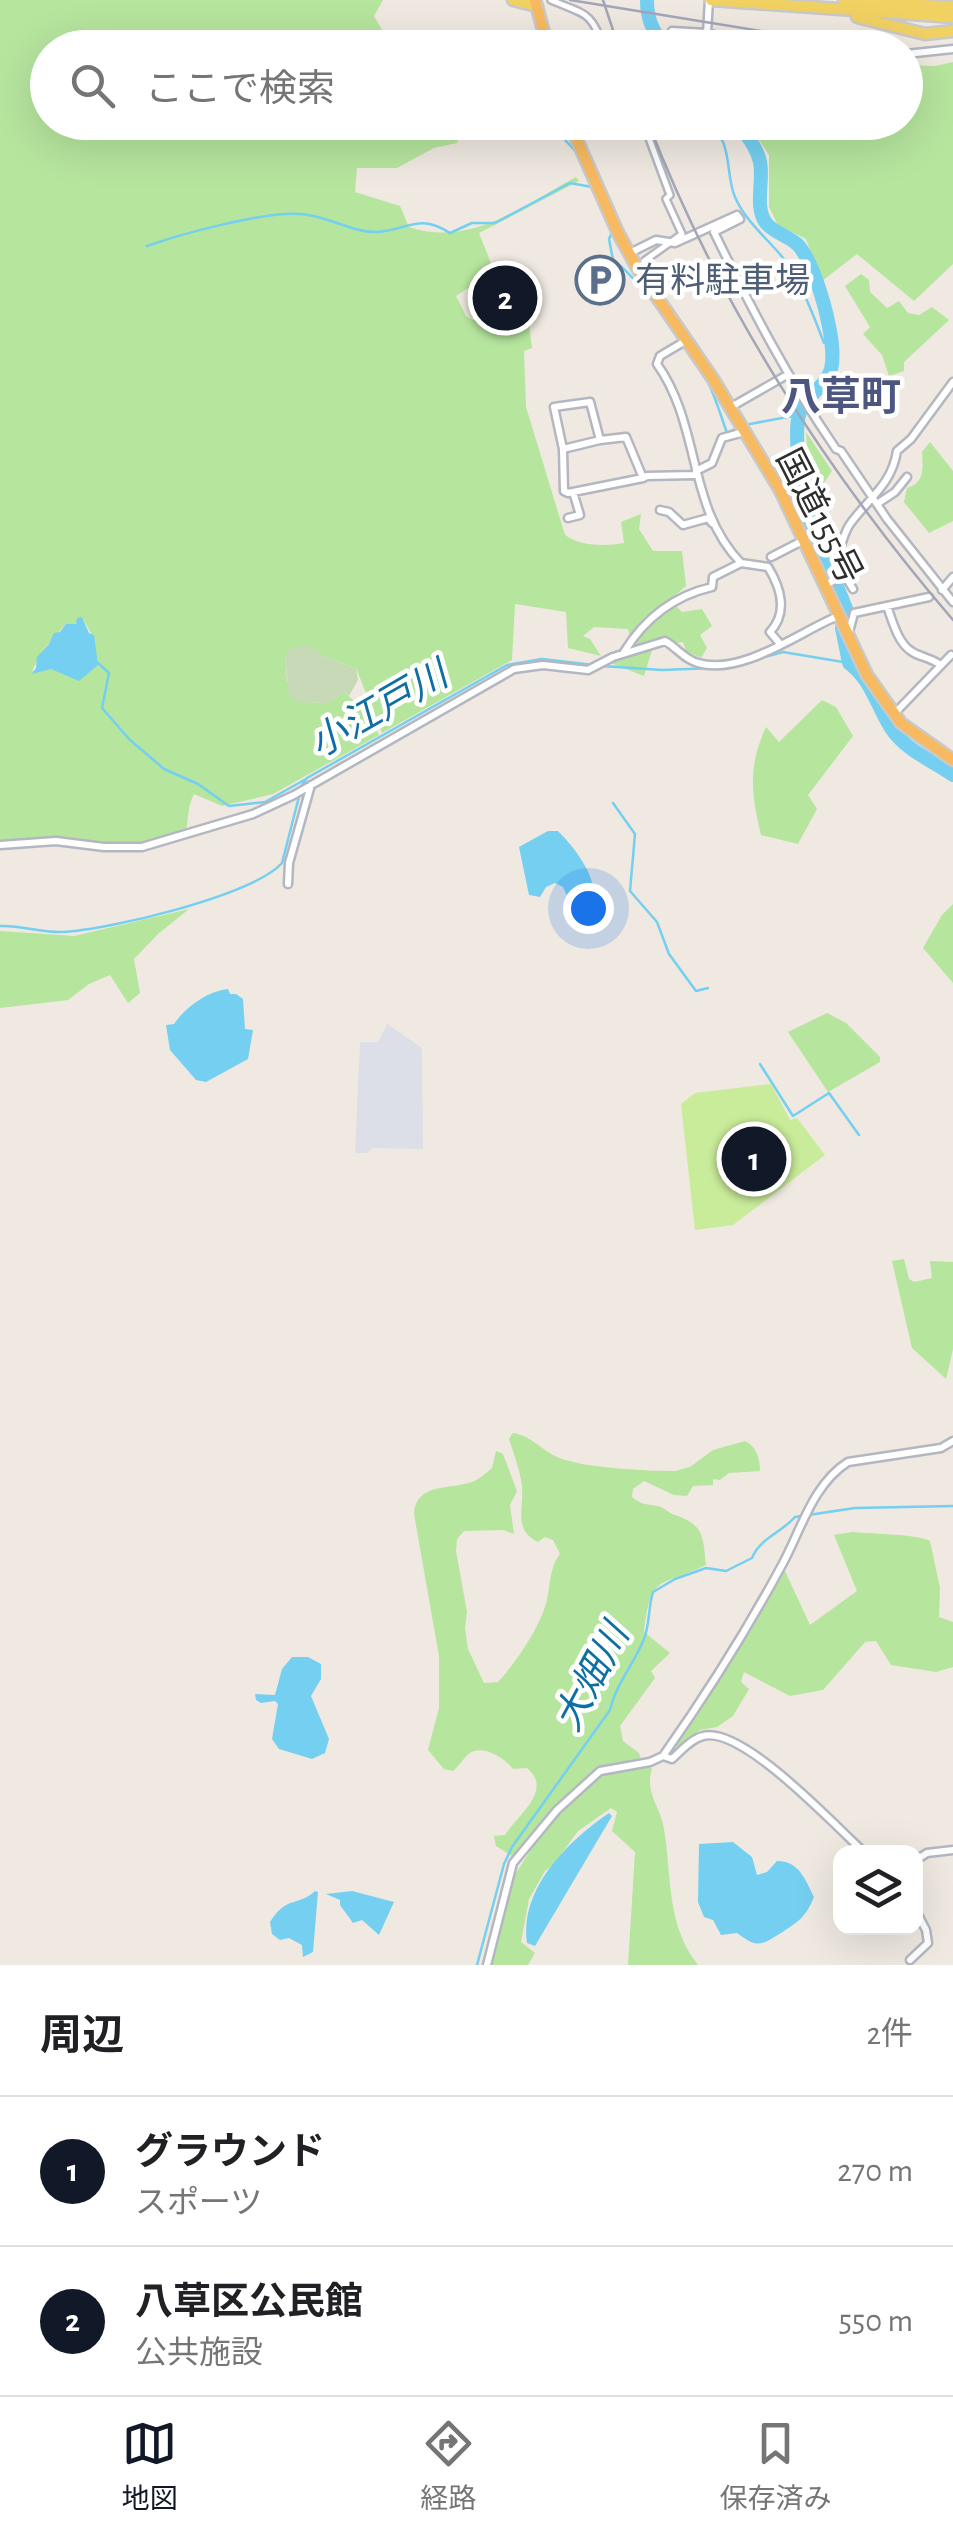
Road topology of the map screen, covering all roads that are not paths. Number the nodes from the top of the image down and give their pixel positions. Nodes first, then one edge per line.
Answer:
1 (513, 0) edge
2 (551, 0) edge
3 (710, 0) edge
4 (844, 0) edge
5 (724, 2) edge
6 (536, 3) edge
7 (953, 7) edge
8 (831, 9) junction
9 (953, 17) edge
10 (543, 30) edge
11 (598, 30) edge
12 (707, 30) edge
13 (911, 30) edge
14 (953, 31) edge
15 (923, 33) edge
16 (953, 49) edge
17 (923, 52) edge
18 (578, 140) edge
19 (650, 140) edge
20 (668, 243) junction
21 (629, 253) junction
22 (644, 260) dead end
23 (683, 342) junction
24 (787, 376) junction
25 (953, 382) edge
26 (730, 407) junction
27 (745, 432) junction
28 (600, 440) junction
29 (563, 449) junction
30 (695, 473) junction
31 (907, 477) dead end
32 (644, 478) junction
33 (573, 492) junction
34 (870, 495) junction
35 (877, 504) junction
36 (660, 510) dead end
37 (568, 518) dead end
38 (716, 528) junction
39 (804, 540) junction
40 (772, 557) dead end
41 (740, 564) junction
42 (858, 568) dead end
43 (953, 578) edge
44 (835, 579) junction
45 (853, 589) dead end
46 (942, 590) junction
47 (929, 596) dead end
48 (953, 602) edge
49 (887, 606) junction
50 (838, 616) junction
51 (848, 637) junction
52 (781, 645) junction
53 (623, 653) junction
54 (951, 655) edge
55 (941, 665) junction
56 (894, 715) junction
57 (953, 760) edge
58 (309, 786) junction
59 (0, 845) edge
60 (288, 884) dead end
61 (953, 1441) edge
62 (663, 1756) junction
63 (856, 1845) edge
64 (953, 1850) edge
65 (923, 1856) edge
66 (923, 1925) edge
67 (910, 1960) dead end
68 (487, 1965) edge

1 - 6 main road
2 - 11 street
3 - 5 main road
3 - 12 street
4 - 7 main road
5 - 8 main road
6 - 10 highway
8 - 9 main road
8 - 13 main road
14 - 15 main road
16 - 17 street
18 - 21 highway, 国道155号
19 - 20 street
20 - 21 street
20 - 22 street
20 - 24 street
21 - 23 highway, 国道155号
23 - 26 highway, 国道155号
23 - 30 street
24 - 26 street
24 - 34 street
25 - 34 street
26 - 27 highway, 国道155号
27 - 30 street
27 - 39 highway, 国道155号
28 - 29 street
28 - 29 street
28 - 32 street
29 - 33 street
30 - 32 street
30 - 38 street
31 - 35 street
32 - 33 street
33 - 37 street
34 - 35 street
34 - 44 street
35 - 46 street
36 - 38 street
38 - 41 street
39 - 40 street
39 - 44 highway, 国道155号
41 - 52 street
41 - 53 street
42 - 44 street
43 - 46 street
44 - 45 street
44 - 50 highway, 国道155号
46 - 48 street
47 - 49 street
49 - 51 street
49 - 55 street
50 - 51 highway, 国道155号
50 - 52 street
51 - 56 highway, 国道155号
52 - 53 street
53 - 58 street
54 - 55 street
55 - 56 street
56 - 57 highway, 国道155号
58 - 59 street
58 - 60 street
61 - 62 street
62 - 63 street
62 - 68 street
64 - 65 street
66 - 67 street

